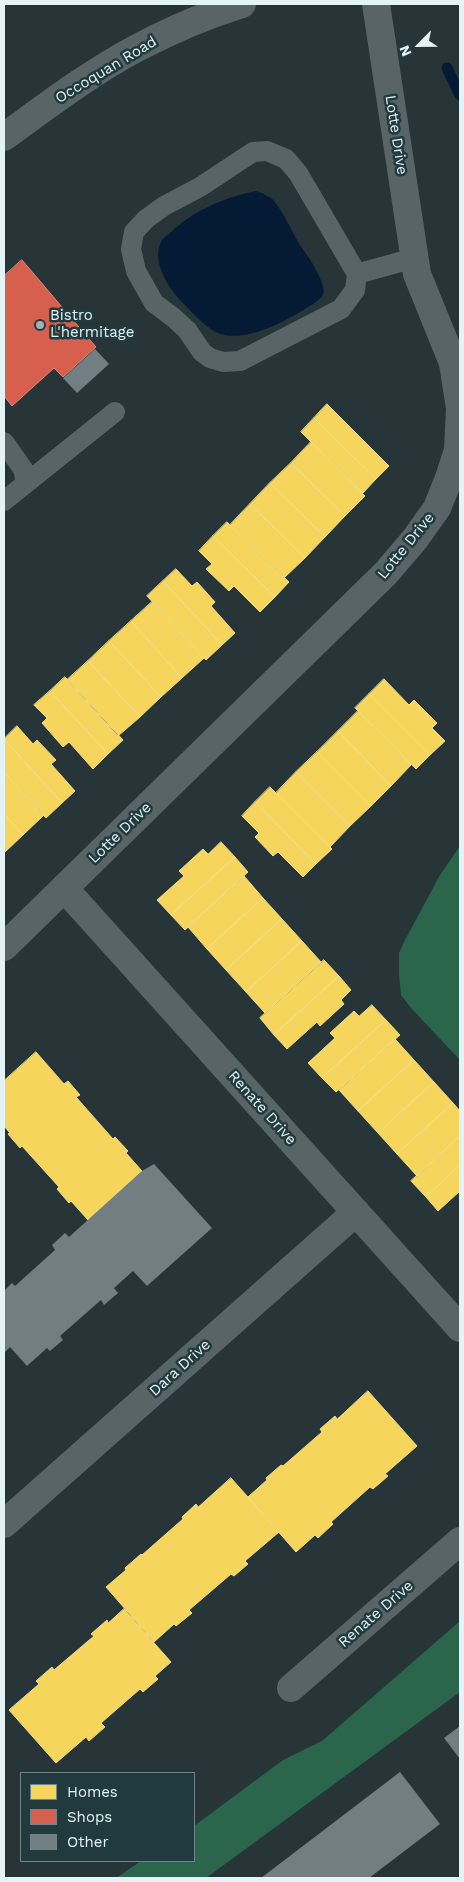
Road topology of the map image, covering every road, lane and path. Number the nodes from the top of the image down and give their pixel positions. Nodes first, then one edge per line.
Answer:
1 (242, 4) edge
2 (376, 4) edge
3 (4, 137) edge
4 (414, 258) junction
5 (357, 274) junction
6 (115, 412) dead end
7 (4, 442) edge
8 (26, 483) junction
9 (4, 502) edge
10 (64, 888) junction
11 (4, 947) edge
12 (356, 1212) junction
13 (460, 1328) edge
14 (4, 1524) edge
15 (460, 1541) edge
16 (291, 1688) dead end

1 - 3 street, Occoquan Road
2 - 4 street, Lotte Drive
4 - 5 lane
4 - 10 street, Lotte Drive
5 - 5 lane
6 - 8 lane
7 - 8 lane
8 - 9 lane
10 - 11 street, Lotte Drive
10 - 12 street, Renate Drive
12 - 13 street, Renate Drive
12 - 14 street, Dara Drive
15 - 16 street, Renate Drive

